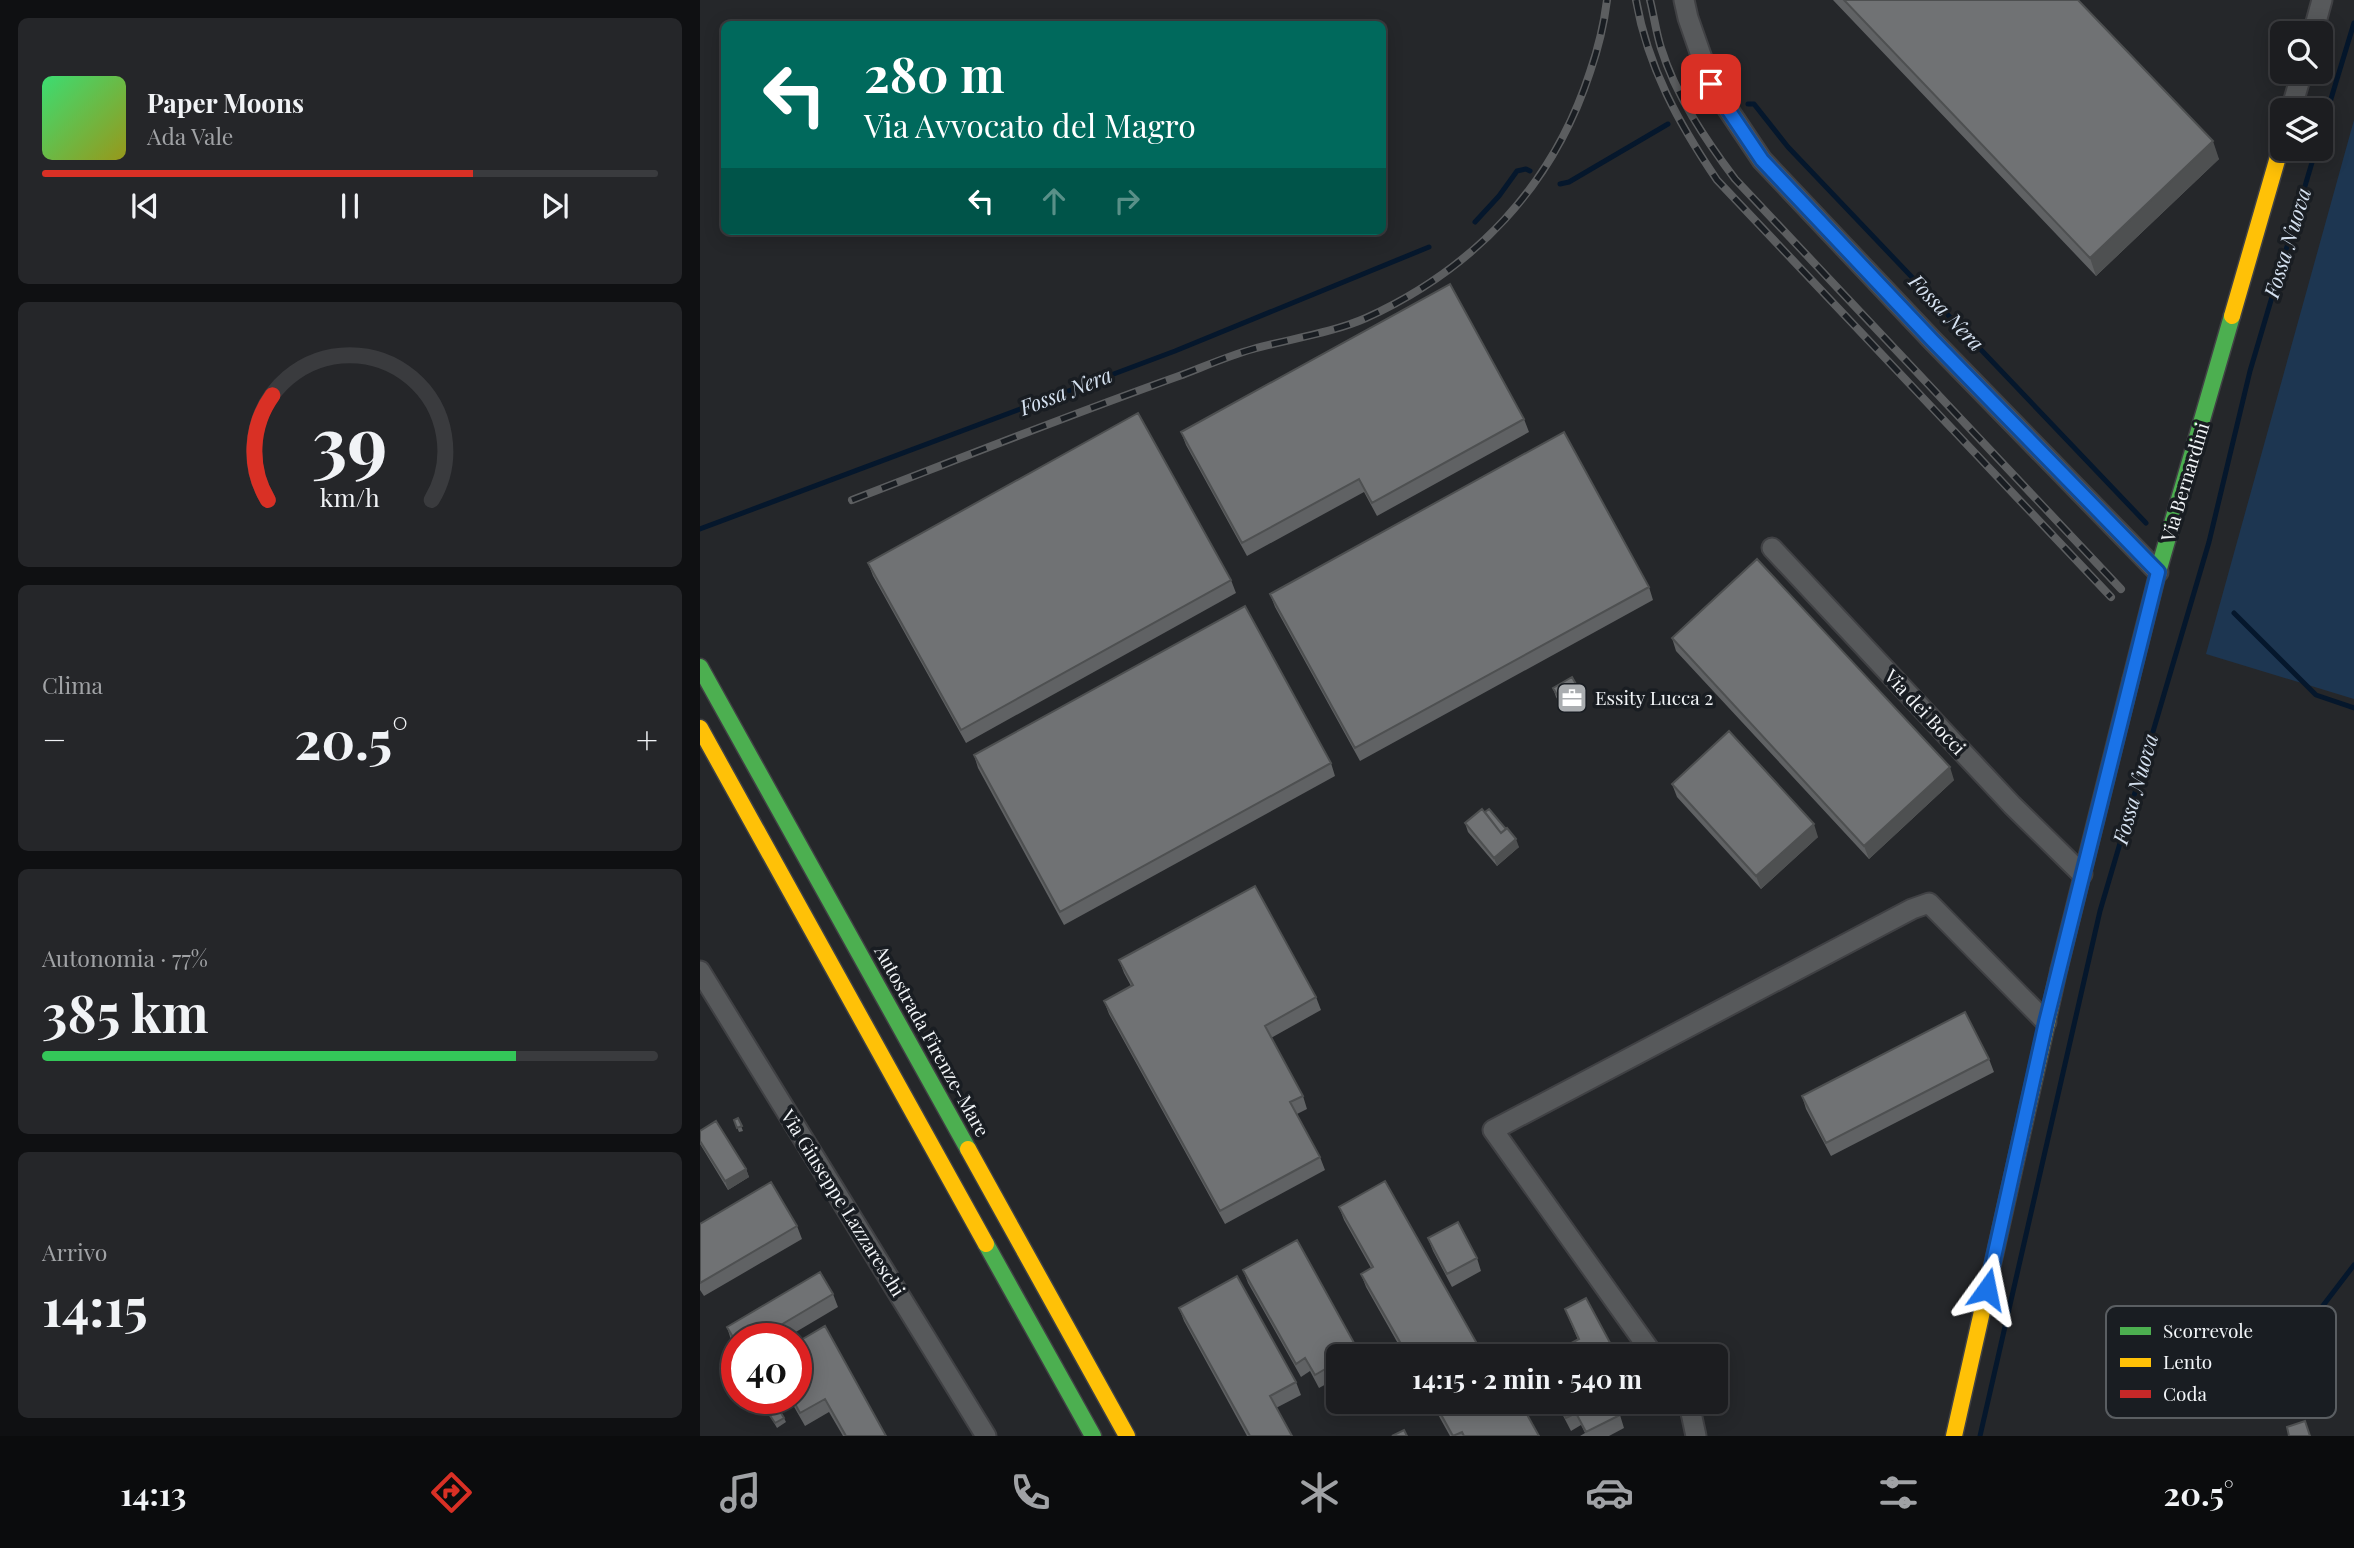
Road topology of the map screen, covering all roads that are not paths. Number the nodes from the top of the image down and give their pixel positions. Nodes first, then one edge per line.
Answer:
1 (1684, 0) edge
2 (2322, 0) edge
3 (2316, 21) edge
4 (2277, 161) edge
5 (1772, 548) dead end
6 (2158, 572) junction
7 (700, 667) edge
8 (700, 728) edge
9 (2082, 874) junction
10 (700, 971) edge
11 (2046, 1022) junction
12 (1645, 1344) edge
13 (1691, 1414) edge
14 (986, 1436) edge
15 (1093, 1436) edge
16 (1127, 1436) edge
17 (1696, 1436) edge
18 (1954, 1436) edge

1 - 6 street
2 - 3 street
4 - 6 main road, Via Bernardini
5 - 9 street, Via dei Bocci
6 - 9 main road, Via Bernardini
7 - 16 main road, Autostrada Firenze-Mare
8 - 15 main road
9 - 11 main road, Via Bernardini
10 - 14 street, Via Giuseppe Lazzareschi
11 - 12 street
11 - 18 main road, Via Bernardini
13 - 17 street

